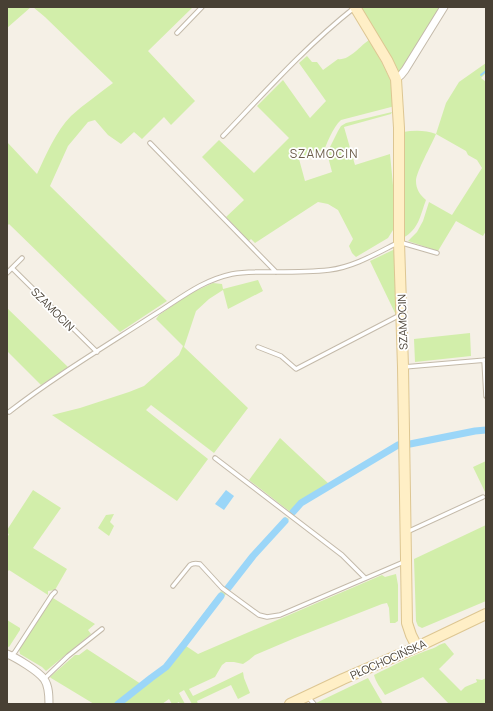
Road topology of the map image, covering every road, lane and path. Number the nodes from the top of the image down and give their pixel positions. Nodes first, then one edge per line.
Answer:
1 (202, 7) edge
2 (354, 7) edge
3 (444, 7) edge
4 (177, 33) dead end
5 (396, 79) junction
6 (223, 136) dead end
7 (150, 143) dead end
8 (399, 242) junction
9 (437, 253) dead end
10 (22, 258) dead end
11 (12, 268) junction
12 (276, 272) junction
13 (7, 273) edge
14 (401, 315) junction
15 (258, 346) dead end
16 (95, 351) junction
17 (485, 360) edge
18 (403, 367) junction
19 (486, 396) edge
20 (9, 412) dead end
21 (215, 458) dead end
22 (483, 497) dead end
23 (406, 532) junction
24 (407, 561) junction
25 (365, 578) junction
26 (173, 586) dead end
27 (56, 592) dead end
28 (486, 614) edge
29 (102, 629) dead end
30 (417, 647) junction
31 (9, 655) edge
32 (44, 679) junction
33 (311, 700) edge
34 (49, 704) edge
35 (290, 704) edge

1 - 4 lane
2 - 5 street, SZAMOCIN
2 - 6 lane
3 - 5 street
5 - 8 street, SZAMOCIN
7 - 12 lane
8 - 9 lane
8 - 12 lane
8 - 14 street, SZAMOCIN
10 - 11 lane
11 - 13 lane
11 - 16 lane, SZAMOCIN
12 - 16 lane
14 - 15 lane
14 - 18 street, SZAMOCIN
16 - 20 lane
17 - 18 lane
17 - 19 lane
18 - 23 street, SZAMOCIN
21 - 25 lane
22 - 23 lane
23 - 24 street, SZAMOCIN
24 - 25 lane
24 - 30 street, SZAMOCIN
25 - 26 lane
27 - 31 lane
28 - 30 street, PŁOCHOCIŃSKA
29 - 32 lane
30 - 33 street, PŁOCHOCIŃSKA
31 - 32 street
32 - 34 street
33 - 35 street, PŁOCHOCIŃSKA

